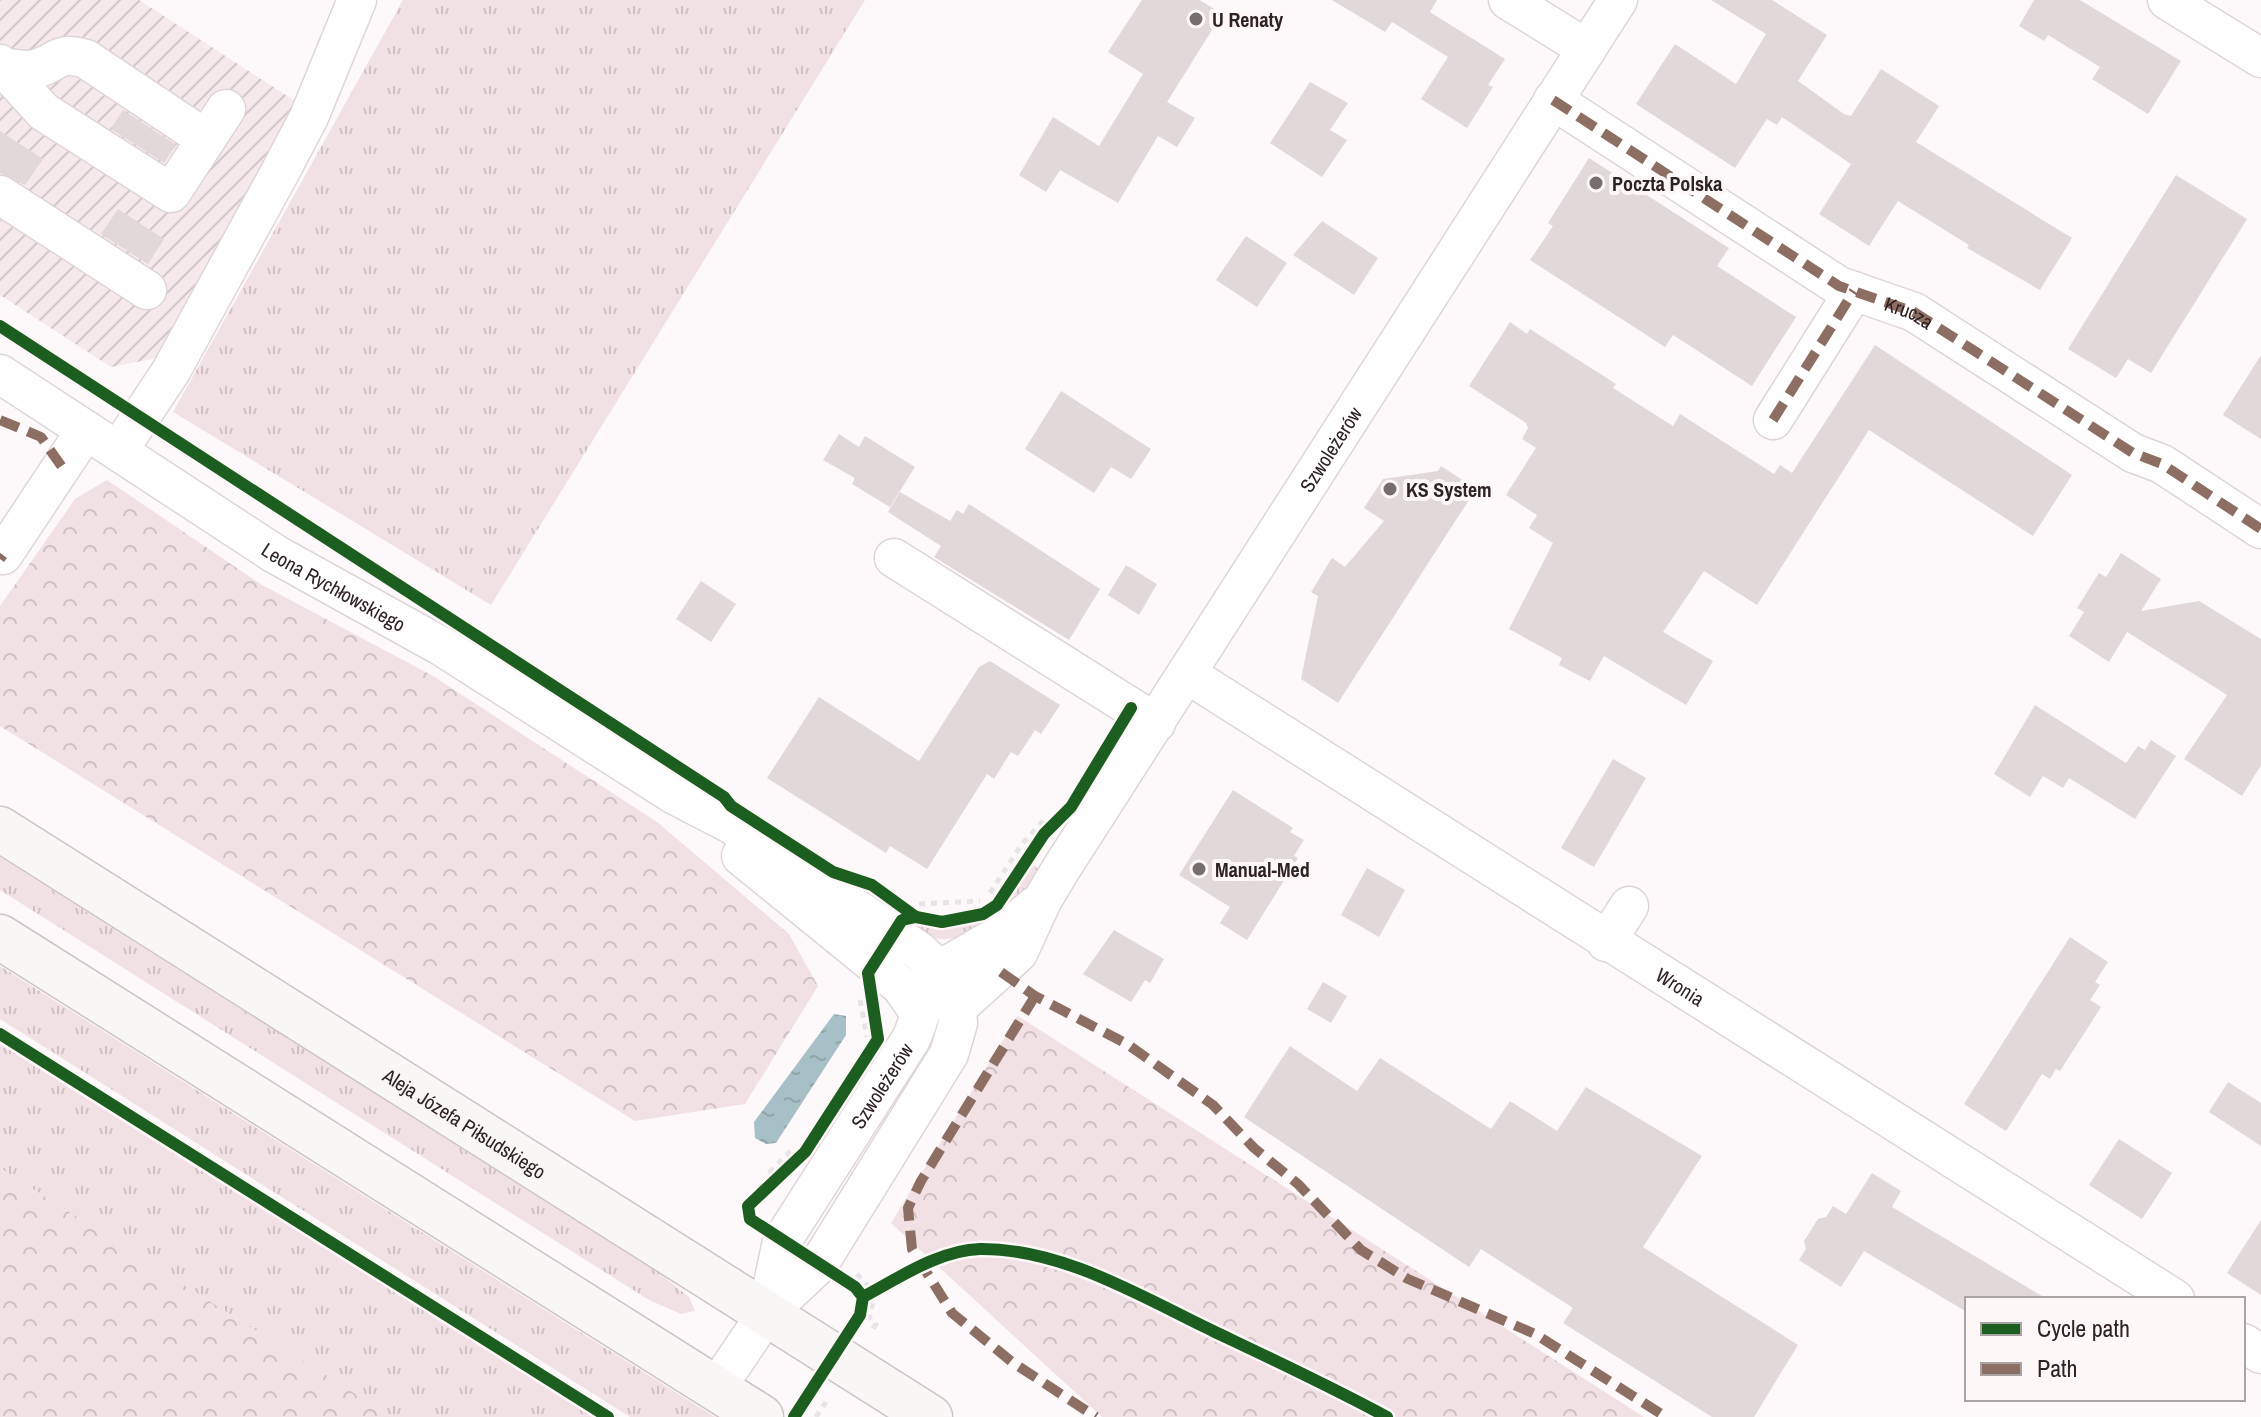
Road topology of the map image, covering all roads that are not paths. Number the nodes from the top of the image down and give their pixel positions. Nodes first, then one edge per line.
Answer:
1 (357, 0) edge
2 (1508, 0) edge
3 (1618, 0) edge
4 (2167, 0) edge
5 (1587, 49) junction
6 (2261, 58) edge
7 (4, 66) edge
8 (1553, 100) junction
9 (0, 195) edge
10 (147, 290) dead end
11 (1854, 291) junction
12 (0, 374) edge
13 (1773, 420) dead end
14 (86, 430) junction
15 (118, 451) junction
16 (2261, 529) edge
17 (0, 553) edge
18 (894, 558) dead end
19 (1187, 674) junction
20 (1156, 723) junction
21 (673, 794) junction
22 (0, 829) edge
23 (1629, 906) dead end
24 (1055, 908) junction
25 (0, 937) edge
26 (1606, 942) junction
27 (939, 970) junction
28 (958, 1007) junction
29 (918, 1011) junction
30 (2172, 1297) edge
31 (767, 1313) junction
32 (717, 1387) junction
33 (761, 1417) edge
34 (930, 1417) edge

1 - 15 street
2 - 5 street
3 - 5 street, Szwoleżerów
4 - 6 street
5 - 8 street, Szwoleżerów
7 - 7 street
8 - 11 street, Krucza
8 - 19 street, Szwoleżerów
9 - 10 street
11 - 13 street
11 - 16 street, Krucza
12 - 14 street, Leona Rychłowskiego
14 - 15 street, Leona Rychłowskiego
14 - 17 street
15 - 21 street, Leona Rychłowskiego
18 - 20 street
19 - 20 street, Szwoleżerów
19 - 26 street, Wronia
20 - 24 street, Szwoleżerów
21 - 27 street, Leona Rychłowskiego
21 - 29 street, Leona Rychłowskiego
22 - 31 main road, Aleja Józefa Piłsudskiego
23 - 26 street
24 - 27 street, Szwoleżerów
24 - 28 street, Szwoleżerów
25 - 32 main road
26 - 30 street, Wronia
27 - 28 street
27 - 29 street, Szwoleżerów
28 - 31 street, Szwoleżerów
29 - 31 street, Szwoleżerów
31 - 32 street, Szwoleżerów
31 - 34 main road, Aleja Józefa Piłsudskiego
32 - 33 main road

